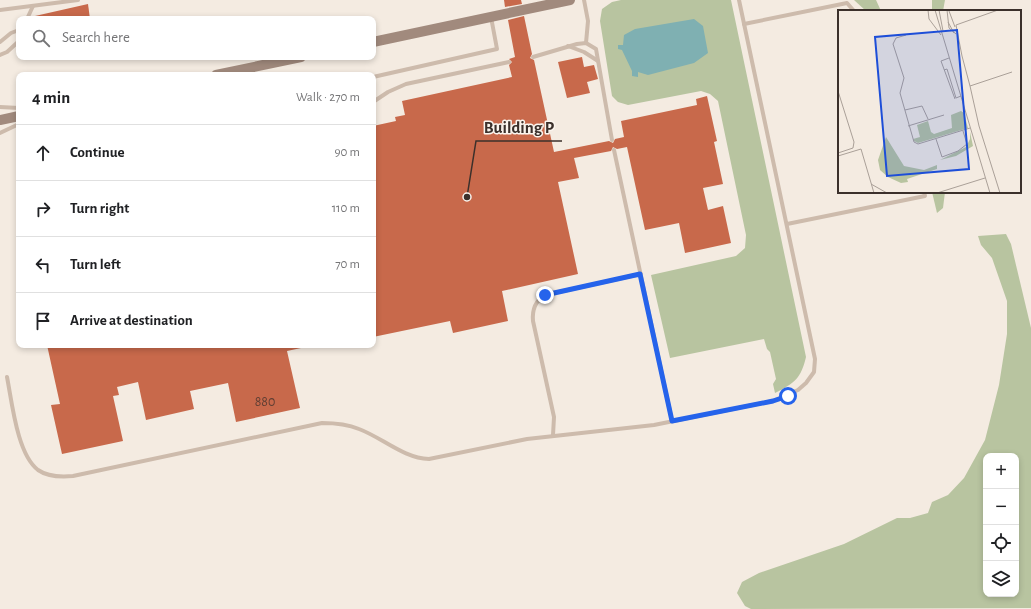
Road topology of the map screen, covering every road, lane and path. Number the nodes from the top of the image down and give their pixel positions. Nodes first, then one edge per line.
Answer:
1 (78, 0) edge
2 (570, 0) edge
3 (584, 0) edge
4 (739, 0) edge
5 (33, 6) junction
6 (0, 10) edge
7 (853, 10) edge
8 (28, 16) edge
9 (491, 17) junction
10 (744, 24) junction
11 (16, 31) edge
12 (376, 41) edge
13 (0, 42) edge
14 (586, 43) junction
15 (16, 44) edge
16 (568, 46) junction
17 (0, 55) edge
18 (533, 57) dead end
19 (287, 60) edge
20 (598, 61) junction
21 (508, 62) dead end
22 (230, 72) edge
23 (376, 76) edge
24 (376, 100) edge
25 (0, 108) edge
26 (16, 108) edge
27 (16, 117) edge
28 (0, 120) edge
29 (16, 125) edge
30 (0, 133) edge
31 (612, 140) dead end
32 (614, 150) dead end
33 (924, 193) edge
34 (787, 224) junction
35 (640, 274) junction
36 (7, 378) dead end
37 (672, 421) junction
38 (553, 436) junction

1 - 5 lane
2 - 9 main road
3 - 14 lane
4 - 10 lane
5 - 6 lane
5 - 8 lane
7 - 10 lane
9 - 12 main road
9 - 23 lane
10 - 34 lane
11 - 13 lane
14 - 16 lane
14 - 20 lane
15 - 17 lane
16 - 18 lane
16 - 20 lane
19 - 22 main road
20 - 31 lane
21 - 24 lane
25 - 26 lane
27 - 28 main road
29 - 30 lane
32 - 35 lane
33 - 34 lane
34 - 37 lane
35 - 37 lane
35 - 38 lane
36 - 38 lane
37 - 38 lane

